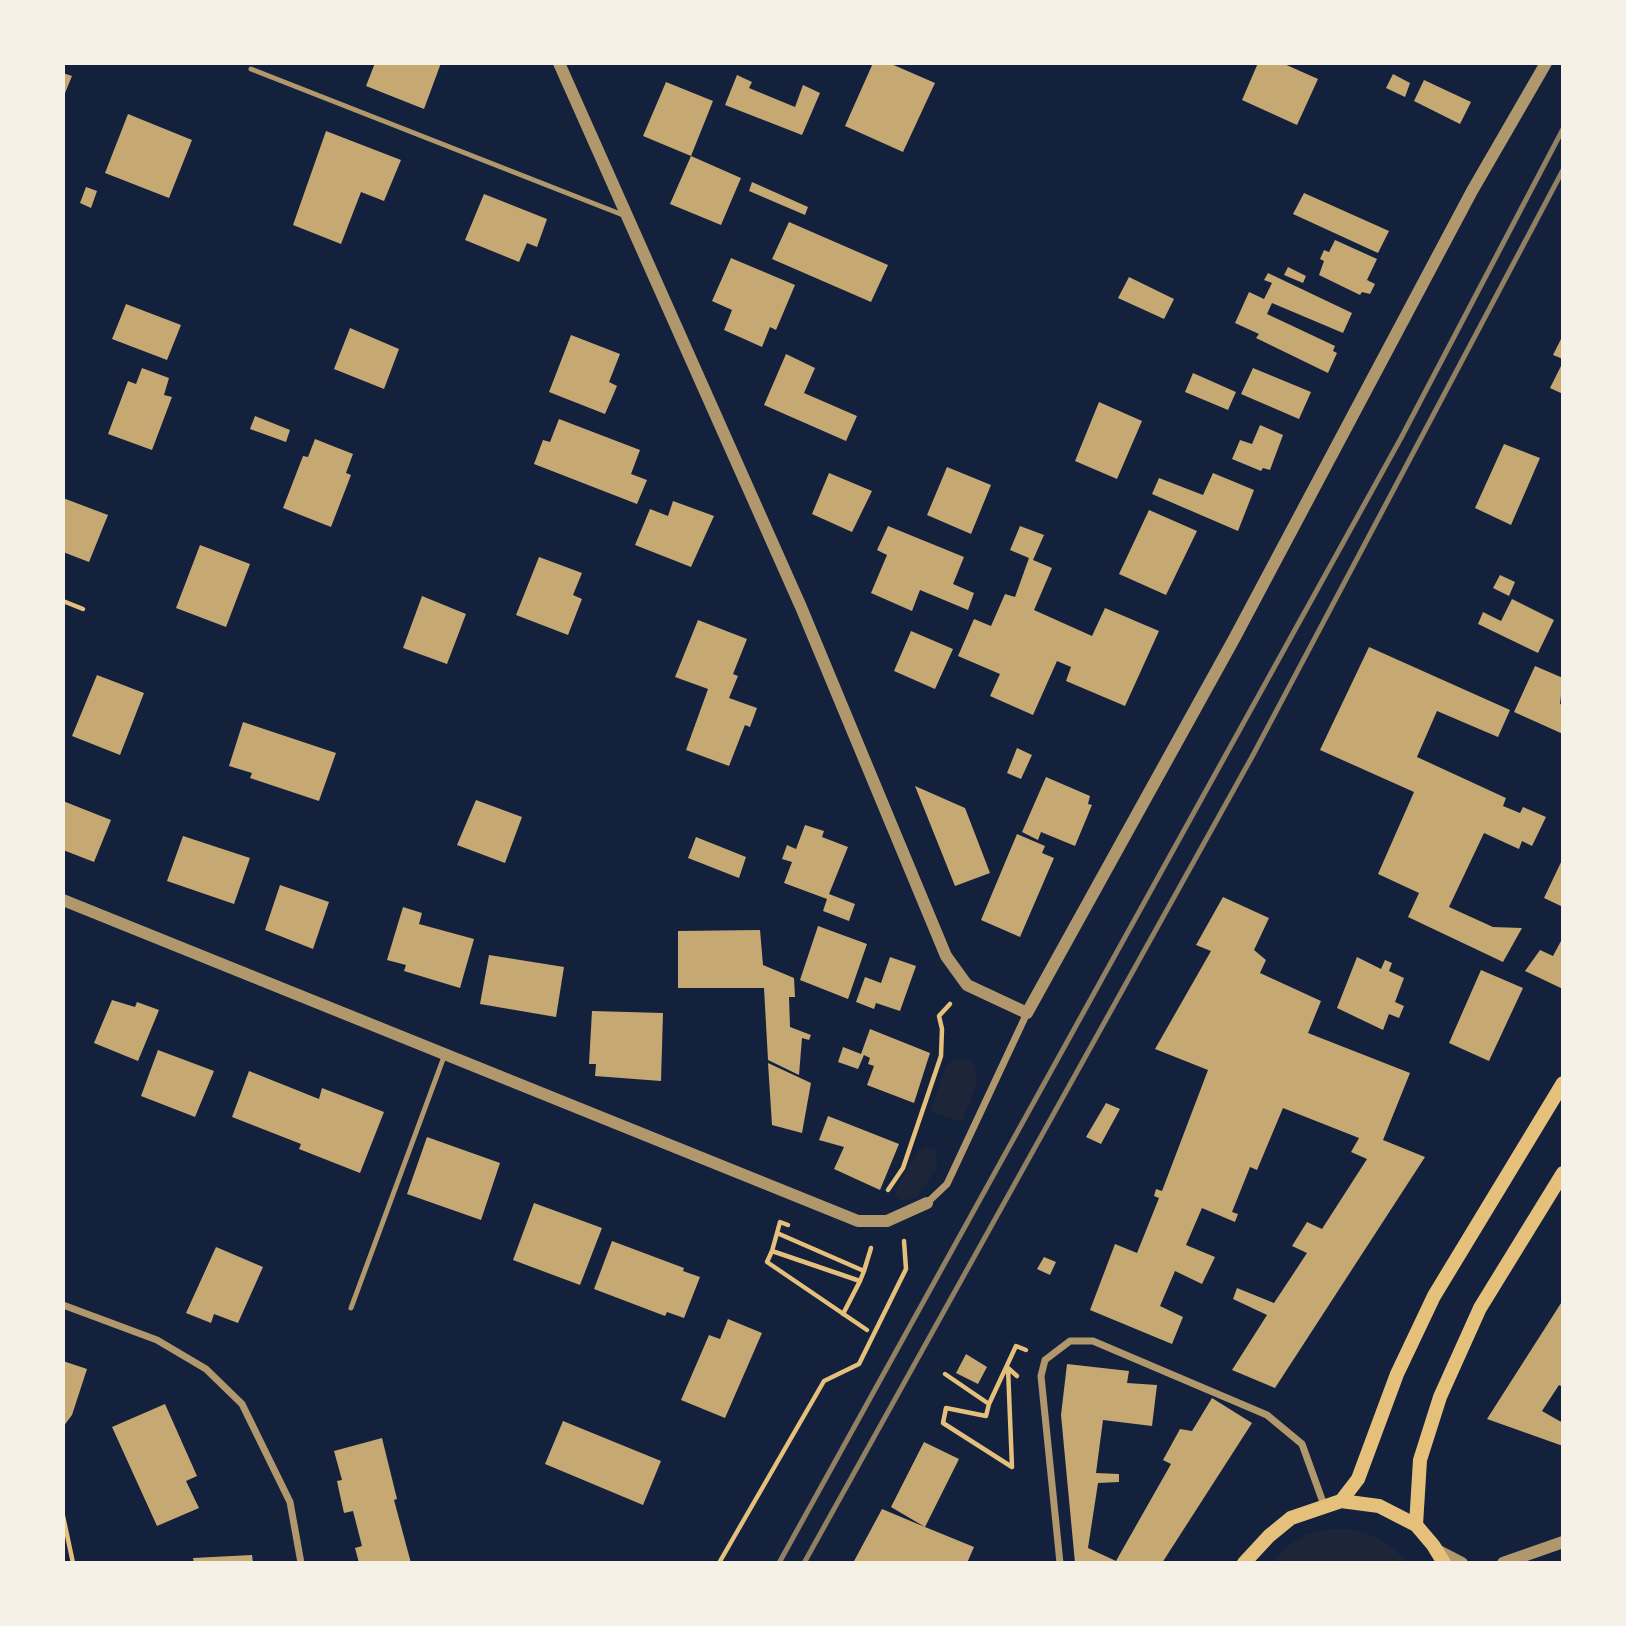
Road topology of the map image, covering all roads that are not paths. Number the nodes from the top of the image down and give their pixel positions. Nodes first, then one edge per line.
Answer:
1 (559, 63) edge
2 (1546, 63) edge
3 (251, 69) dead end
4 (629, 218) junction
5 (63, 900) edge
6 (1027, 1013) junction
7 (445, 1054) junction
8 (1563, 1083) edge
9 (1563, 1173) edge
10 (926, 1203) joint
11 (63, 1305) edge
12 (351, 1308) dead end
13 (1341, 1501) junction
14 (1324, 1505) junction
15 (1416, 1525) junction
16 (1563, 1542) edge
17 (1435, 1549) junction
18 (301, 1563) edge
19 (1060, 1563) edge
20 (1244, 1563) edge
21 (1444, 1563) edge
22 (1462, 1563) edge
23 (1503, 1563) edge

1 - 4 street
2 - 6 street
3 - 4 lane
4 - 6 street
5 - 7 street
6 - 10 street
7 - 10 street
7 - 12 lane
8 - 13 main road
9 - 15 main road
11 - 18 street
13 - 14 main road
13 - 15 main road
14 - 19 street
14 - 20 main road
15 - 17 main road
16 - 23 street
17 - 21 main road
17 - 22 street

